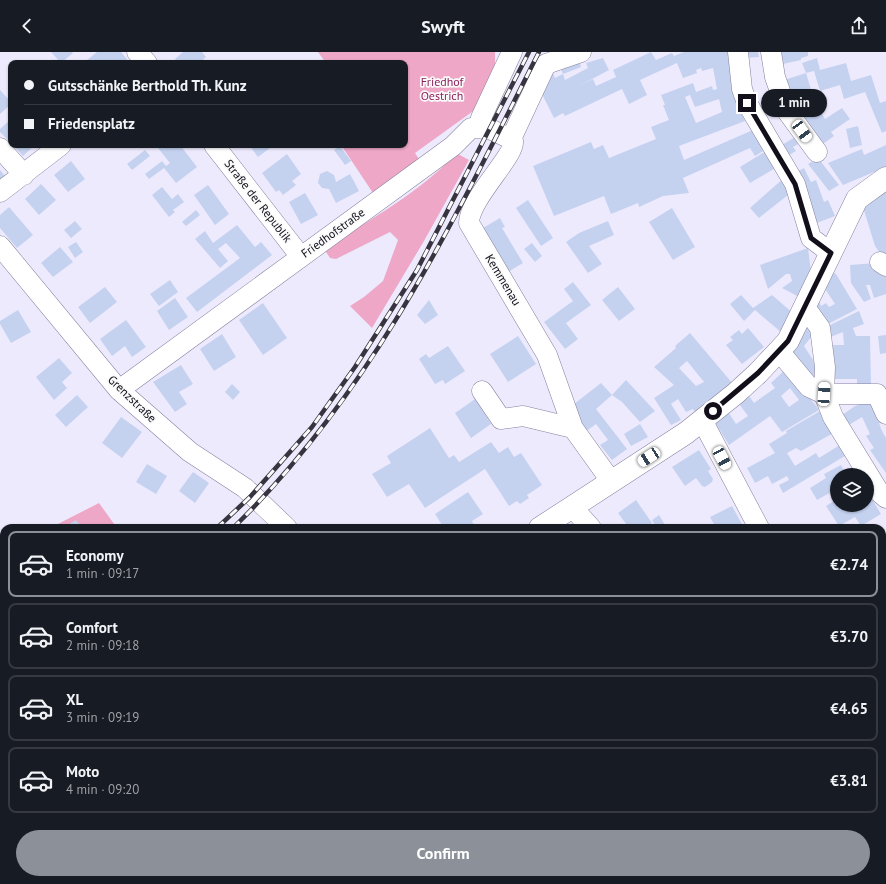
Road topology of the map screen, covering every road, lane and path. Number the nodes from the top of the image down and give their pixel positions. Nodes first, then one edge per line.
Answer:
1 (137, 52) edge
2 (581, 52) edge
3 (738, 52) edge
4 (771, 52) edge
5 (509, 54) edge
6 (144, 60) edge
7 (787, 111) junction
8 (758, 124) junction
9 (480, 127) junction
10 (511, 139) junction
11 (0, 148) edge
12 (57, 148) edge
13 (216, 148) edge
14 (817, 152) dead end
15 (24, 175) junction
16 (886, 178) edge
17 (0, 192) edge
18 (0, 246) edge
19 (831, 253) junction
20 (301, 257) junction
21 (805, 308) junction
22 (779, 351) junction
23 (119, 390) junction
24 (482, 391) dead end
25 (824, 394) junction
26 (886, 414) edge
27 (702, 420) junction
28 (573, 428) junction
29 (611, 481) junction
30 (886, 498) edge
31 (572, 507) junction
32 (283, 524) edge
33 (546, 524) edge
34 (587, 524) edge
35 (757, 524) edge

1 - 6 street
2 - 10 street
3 - 8 street
4 - 7 street
5 - 9 street
7 - 8 street
7 - 14 street
8 - 19 street
9 - 10 street
9 - 20 street, Friedhofstraße
10 - 28 street, Kemmenau
11 - 15 street
12 - 15 street
13 - 20 street, Straße der Republik
15 - 17 street
16 - 19 main road
18 - 23 street, Grenzstraße
19 - 21 main road
20 - 23 street, Friedhofstraße
21 - 22 main road
21 - 25 street
22 - 25 street
22 - 27 main road
23 - 32 street, Grenzstraße
24 - 28 street
25 - 26 street
25 - 30 street
27 - 29 main road
27 - 35 street
28 - 29 street, Kemmenau
29 - 31 main road
31 - 33 main road
31 - 34 street

